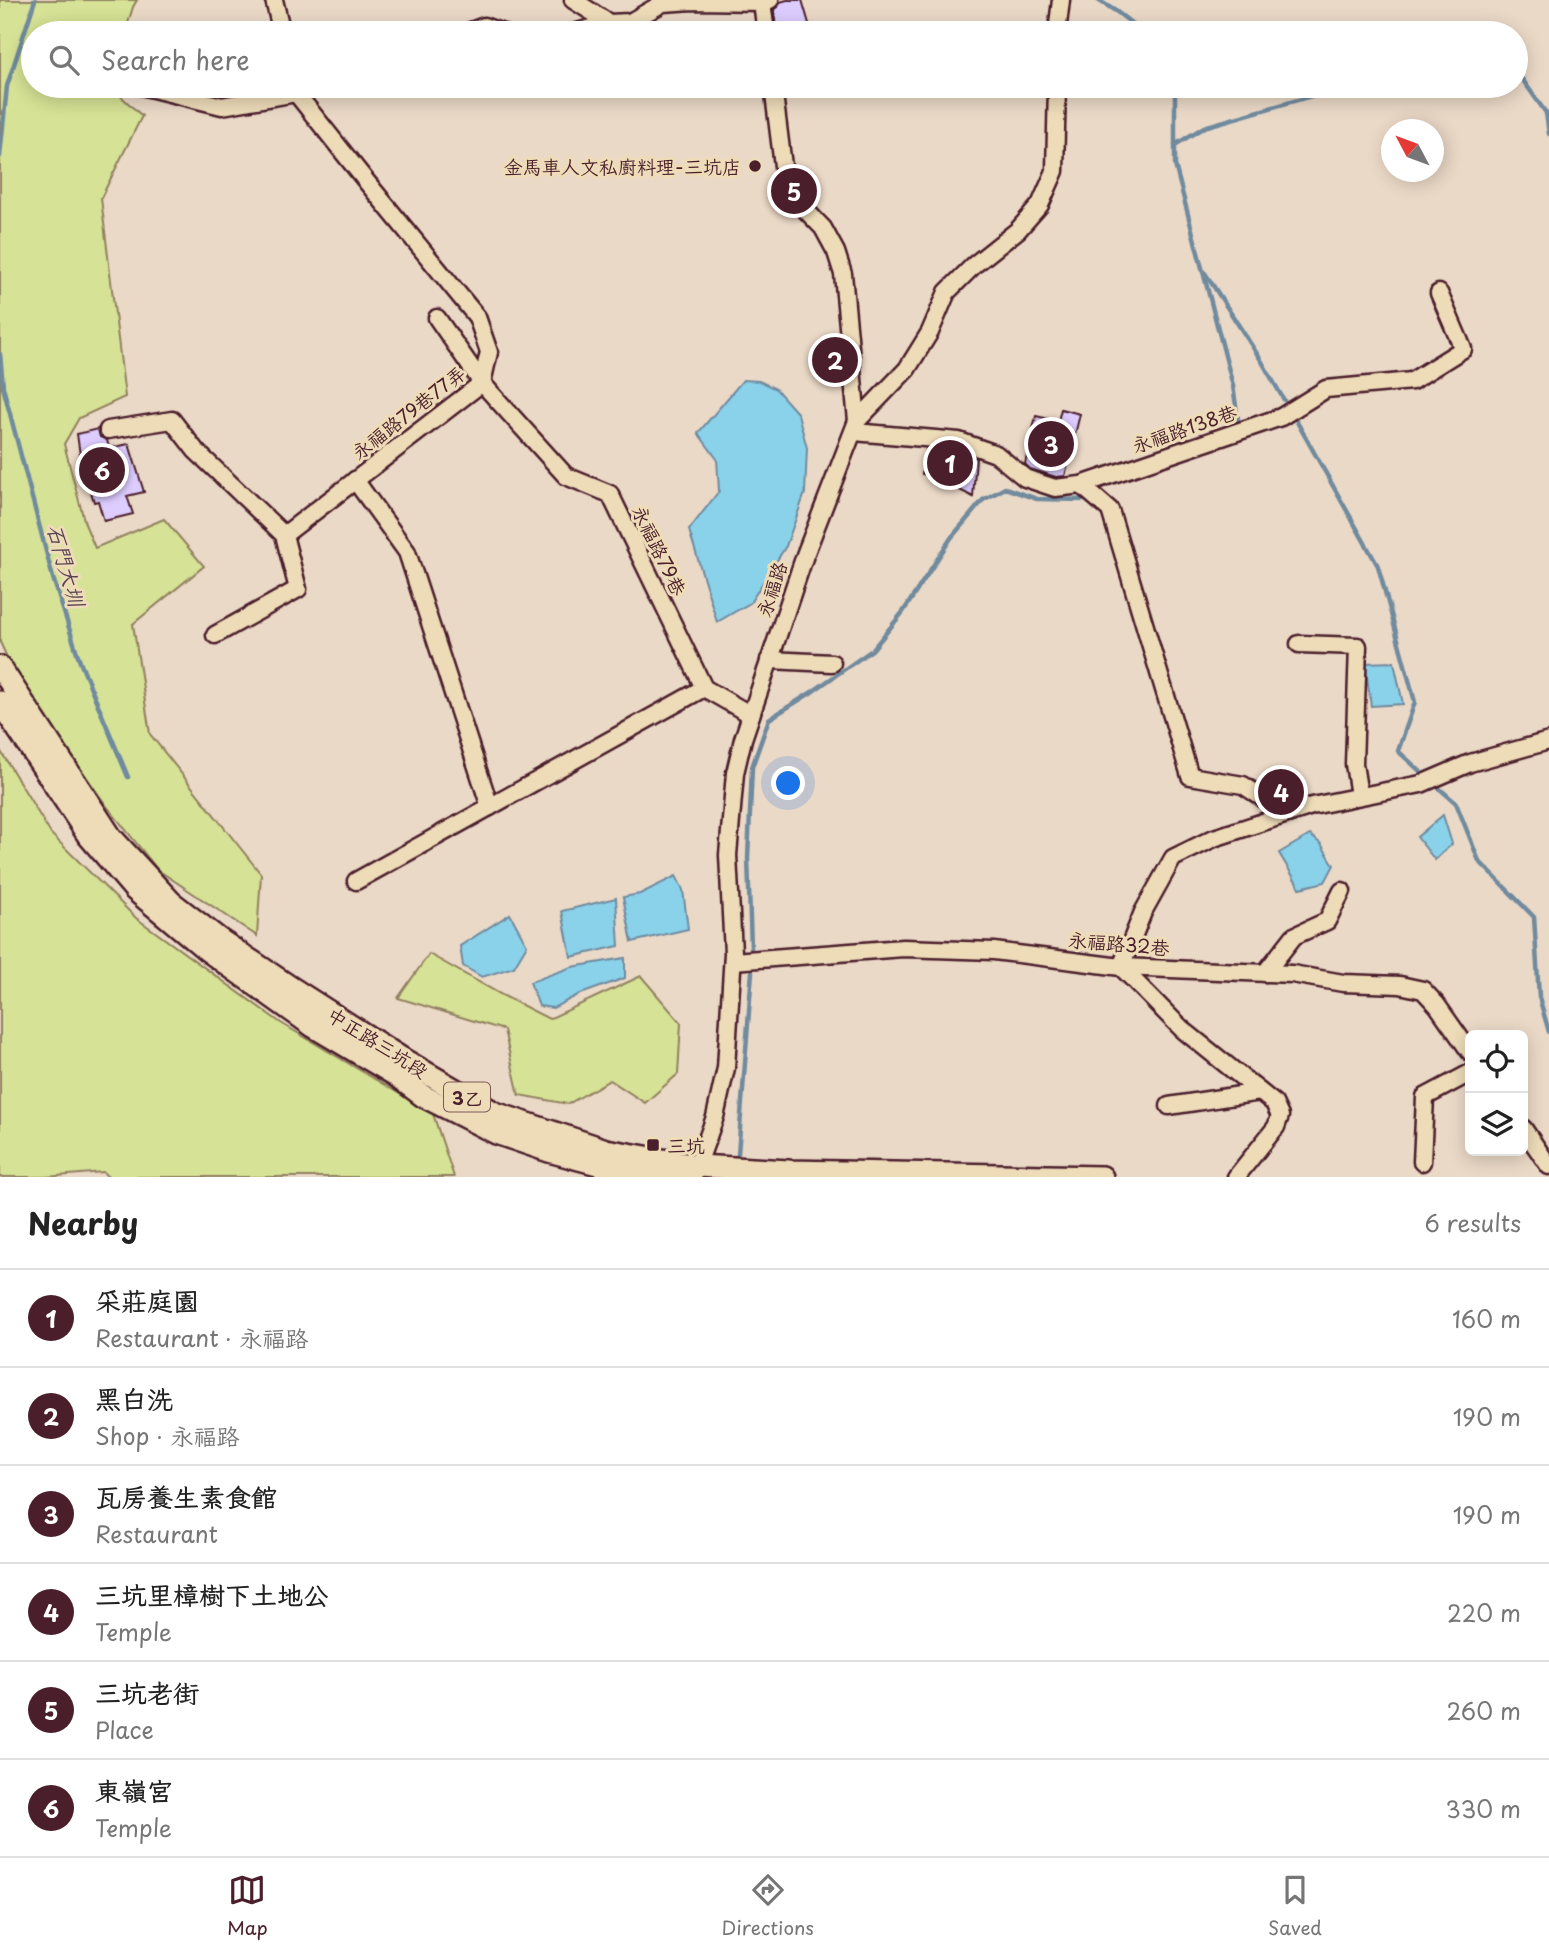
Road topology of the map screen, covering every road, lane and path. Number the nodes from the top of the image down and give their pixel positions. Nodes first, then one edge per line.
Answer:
1 (274, 0) edge
2 (573, 0) edge
3 (693, 0) edge
4 (1061, 0) edge
5 (766, 1) edge
6 (279, 21) edge
7 (606, 21) edge
8 (632, 21) edge
9 (766, 21) edge
10 (1058, 21) edge
11 (190, 98) edge
12 (256, 98) edge
13 (302, 98) edge
14 (774, 98) edge
15 (1057, 98) edge
16 (1439, 293) dead end
17 (437, 318) dead end
18 (482, 383) junction
19 (855, 427) junction
20 (108, 430) dead end
21 (355, 480) junction
22 (1081, 485) junction
23 (284, 535) junction
24 (215, 635) dead end
25 (1299, 643) dead end
26 (769, 660) junction
27 (832, 663) dead end
28 (0, 667) edge
29 (704, 688) junction
30 (0, 702) edge
31 (751, 715) junction
32 (1549, 741) edge
33 (1359, 795) junction
34 (490, 807) junction
35 (1287, 814) junction
36 (356, 881) dead end
37 (1342, 891) dead end
38 (733, 961) junction
39 (1121, 967) junction
40 (1265, 973) junction
41 (1465, 1045) edge
42 (1465, 1076) edge
43 (1260, 1092) junction
44 (1169, 1106) dead end
45 (1528, 1135) edge
46 (1422, 1162) dead end
47 (1549, 1166) edge
48 (692, 1173) edge
49 (1102, 1177) edge
50 (1236, 1177) edge

1 - 6 street
2 - 7 street
3 - 5 street
3 - 8 street
4 - 10 street
5 - 9 street
11 - 12 street
13 - 18 street, 永福路79巷77弄
14 - 19 street
15 - 19 street, 永福路
16 - 22 street, 永福路138巷
17 - 18 street, 永福路79巷
18 - 21 street, 永福路79巷77弄
18 - 29 street, 永福路79巷
19 - 22 street, 永福路138巷
19 - 26 street, 永福路
20 - 23 street
21 - 23 street, 永福路79巷77弄
21 - 34 street
22 - 35 street
23 - 24 street
25 - 33 street
26 - 27 street
26 - 31 street, 永福路
28 - 48 main road, 中正路三坑段 / 3乙
29 - 31 street
29 - 34 street
30 - 48 main road, 中正路三坑段 / 3乙
31 - 38 street, 永福路
32 - 33 street
33 - 35 street
34 - 36 street
35 - 39 street
37 - 40 street
38 - 39 street, 永福路32巷
38 - 48 street, 永福路
39 - 40 street, 永福路32巷
39 - 43 street
40 - 41 street, 永福路32巷
42 - 46 street
43 - 44 street
43 - 50 street
45 - 47 street
48 - 49 main road, 中正路三坑段 / 3乙

